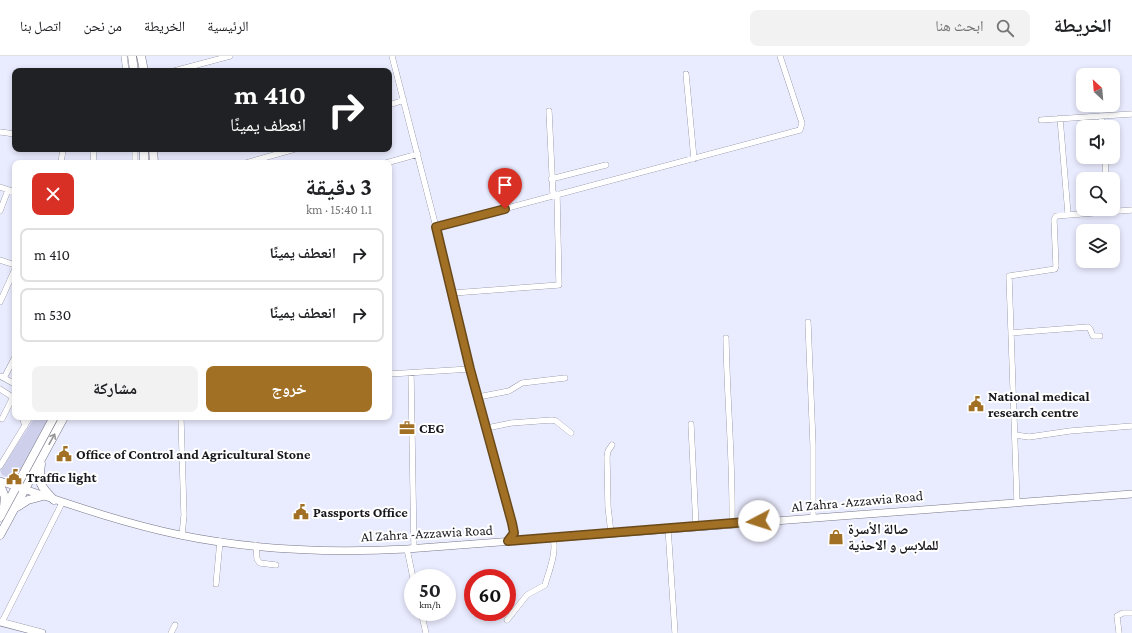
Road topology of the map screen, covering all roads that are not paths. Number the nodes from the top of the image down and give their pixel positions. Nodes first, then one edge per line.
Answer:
1 (124, 56) edge
2 (132, 56) edge
3 (141, 56) edge
4 (230, 56) edge
5 (392, 56) edge
6 (780, 56) edge
7 (126, 68) edge
8 (134, 68) edge
9 (143, 68) edge
10 (185, 68) edge
11 (686, 74) dead end
12 (404, 100) junction
13 (392, 104) edge
14 (549, 111) dead end
15 (1132, 114) edge
16 (1101, 116) junction
17 (1060, 118) junction
18 (1041, 120) dead end
19 (1101, 120) edge
20 (0, 132) edge
21 (12, 134) edge
22 (284, 152) edge
23 (418, 154) junction
24 (694, 159) junction
25 (256, 160) edge
26 (392, 161) edge
27 (606, 165) dead end
28 (551, 179) junction
29 (0, 187) edge
30 (8, 190) junction
31 (12, 191) edge
32 (555, 195) junction
33 (1120, 210) edge
34 (1132, 210) edge
35 (0, 211) edge
36 (1076, 213) edge
37 (1068, 214) junction
38 (436, 227) junction
39 (0, 260) edge
40 (12, 264) edge
41 (12, 276) edge
42 (453, 293) junction
43 (0, 302) edge
44 (808, 322) dead end
45 (1011, 333) junction
46 (1100, 336) dead end
47 (726, 338) dead end
48 (12, 362) edge
49 (470, 369) junction
50 (411, 373) junction
51 (392, 374) edge
52 (2, 377) edge
53 (565, 378) dead end
54 (12, 382) edge
55 (0, 389) edge
56 (478, 396) junction
57 (12, 397) edge
58 (12, 402) edge
59 (2, 420) dead end
60 (23, 420) edge
61 (28, 420) edge
62 (53, 420) edge
63 (62, 420) edge
64 (181, 420) edge
65 (691, 424) dead end
66 (25, 426) junction
67 (1132, 426) edge
68 (487, 428) junction
69 (571, 433) dead end
70 (1015, 435) junction
71 (612, 444) dead end
72 (43, 456) junction
73 (0, 466) edge
74 (0, 481) edge
75 (21, 488) junction
76 (1, 492) edge
77 (1132, 494) edge
78 (43, 496) junction
79 (58, 501) junction
80 (1017, 502) junction
81 (14, 508) junction
82 (2, 513) edge
83 (813, 517) junction
84 (732, 524) junction
85 (696, 526) junction
86 (668, 528) junction
87 (611, 533) junction
88 (0, 535) edge
89 (182, 535) junction
90 (553, 538) junction
91 (220, 541) junction
92 (508, 541) junction
93 (256, 545) junction
94 (410, 548) junction
95 (276, 565) dead end
96 (412, 569) edge
97 (216, 584) dead end
98 (516, 609) edge
99 (1132, 613) edge
100 (423, 621) edge
101 (1, 622) edge
102 (175, 625) dead end
103 (42, 633) edge
104 (172, 633) edge
105 (426, 633) edge
106 (675, 633) edge
107 (1119, 633) edge

1 - 7 street
2 - 8 highway
3 - 9 highway
4 - 10 street
5 - 12 street
6 - 24 street
11 - 24 street
12 - 13 street
12 - 23 street
14 - 28 street
15 - 16 street
16 - 17 street
16 - 19 street
17 - 18 street
17 - 37 street
20 - 21 street
22 - 25 street
23 - 26 street
23 - 38 street
24 - 32 street
27 - 28 street
28 - 32 street
29 - 30 street
30 - 31 street
30 - 35 street
32 - 38 street
32 - 42 street
33 - 34 street
36 - 37 street
37 - 45 street
38 - 42 street
39 - 40 street
41 - 43 street
42 - 49 street
44 - 83 street
45 - 46 street
45 - 70 street
47 - 84 street
48 - 52 street
49 - 50 street
49 - 56 street
50 - 51 street
50 - 94 street
52 - 54 street
53 - 56 street
55 - 57 street
56 - 68 street
58 - 59 street
60 - 66 street
61 - 66 street
62 - 75 highway
72 -> 63 highway
64 - 89 street
65 - 85 street
66 - 73 street
67 - 70 street
68 - 69 street
68 - 92 street
70 - 80 street
71 - 87 street
72 - 75 highway
72 - 79 highway
74 - 75 main road, Al Zahra -Azzawia Road
75 - 78 main road, Al Zahra -Azzawia Road
75 - 81 highway
75 - 82 highway
76 - 82 highway
77 - 80 main road, Al Zahra -Azzawia Road
78 - 79 main road, Al Zahra -Azzawia Road
78 - 81 highway
79 - 89 main road, Al Zahra -Azzawia Road
79 - 101 street
80 - 83 main road, Al Zahra -Azzawia Road
81 - 88 highway
83 - 84 main road, Al Zahra -Azzawia Road
84 - 85 main road, Al Zahra -Azzawia Road
85 - 86 main road, Al Zahra -Azzawia Road
86 - 87 main road, Al Zahra -Azzawia Road
86 - 106 street
87 - 90 main road, Al Zahra -Azzawia Road
89 - 91 main road, Al Zahra -Azzawia Road
90 - 92 main road, Al Zahra -Azzawia Road
90 - 98 street
91 - 93 main road, Al Zahra -Azzawia Road
91 - 97 street
92 - 94 main road, Al Zahra -Azzawia Road
93 - 94 main road, Al Zahra -Azzawia Road
93 - 95 street
94 - 96 street
99 - 107 street
100 - 105 street
101 - 103 main road
102 - 104 street

